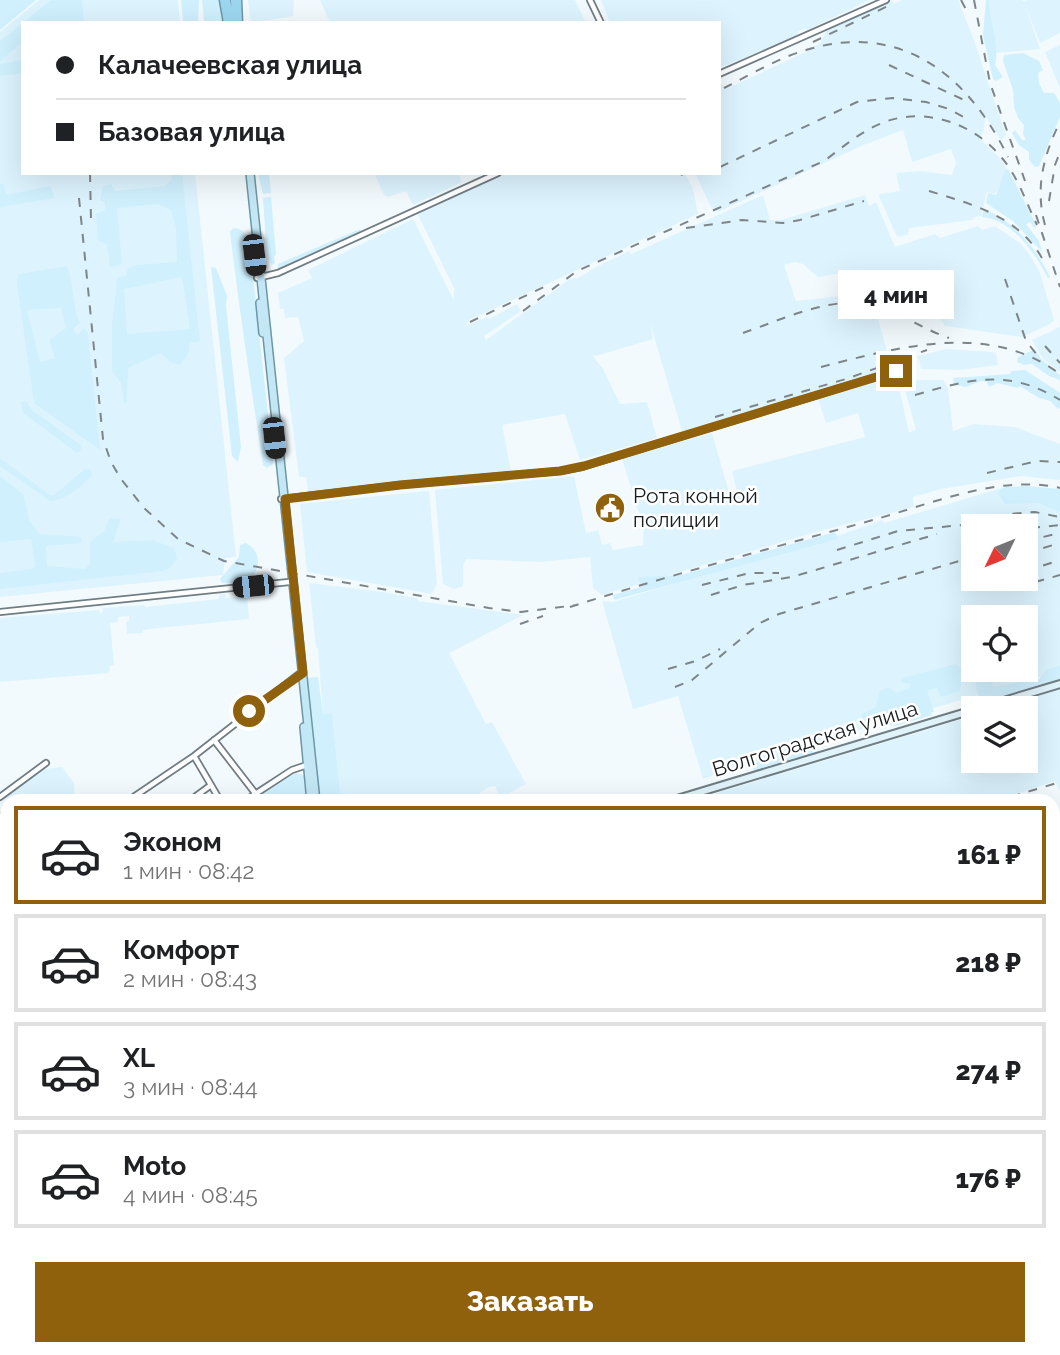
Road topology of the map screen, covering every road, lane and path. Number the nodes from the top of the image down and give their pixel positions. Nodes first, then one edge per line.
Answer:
1 (226, 0) edge
2 (235, 0) edge
3 (590, 0) edge
4 (886, 0) edge
5 (230, 21) edge
6 (237, 21) edge
7 (600, 21) edge
8 (721, 73) edge
9 (248, 175) edge
10 (494, 175) edge
11 (259, 278) junction
12 (896, 371) dead end
13 (283, 499) junction
14 (289, 582) junction
15 (0, 612) edge
16 (301, 673) junction
17 (1060, 684) edge
18 (1019, 696) edge
19 (961, 713) edge
20 (215, 740) junction
21 (194, 756) junction
22 (46, 763) dead end
23 (307, 765) junction
24 (211, 785) junction
25 (255, 793) joint
26 (4, 794) edge
27 (138, 794) edge
28 (199, 794) edge
29 (216, 794) edge
30 (309, 794) edge
31 (315, 794) edge
32 (693, 794) edge

1 - 5 highway
2 - 6 highway
3 - 7 street
4 - 8 street
9 - 11 main road
10 - 11 street
11 - 13 main road
12 - 13 street
13 - 14 main road
13 - 16 main road
14 - 15 street
14 - 16 main road
16 - 20 street
16 - 23 main road
16 - 31 main road
17 - 18 main road, Волгоградская улица
19 - 32 main road, Волгоградская улица
20 - 21 street
20 - 25 street
21 - 24 street
21 - 27 street
22 - 26 street
23 - 25 street
23 - 30 main road
24 - 28 street
24 - 29 street

